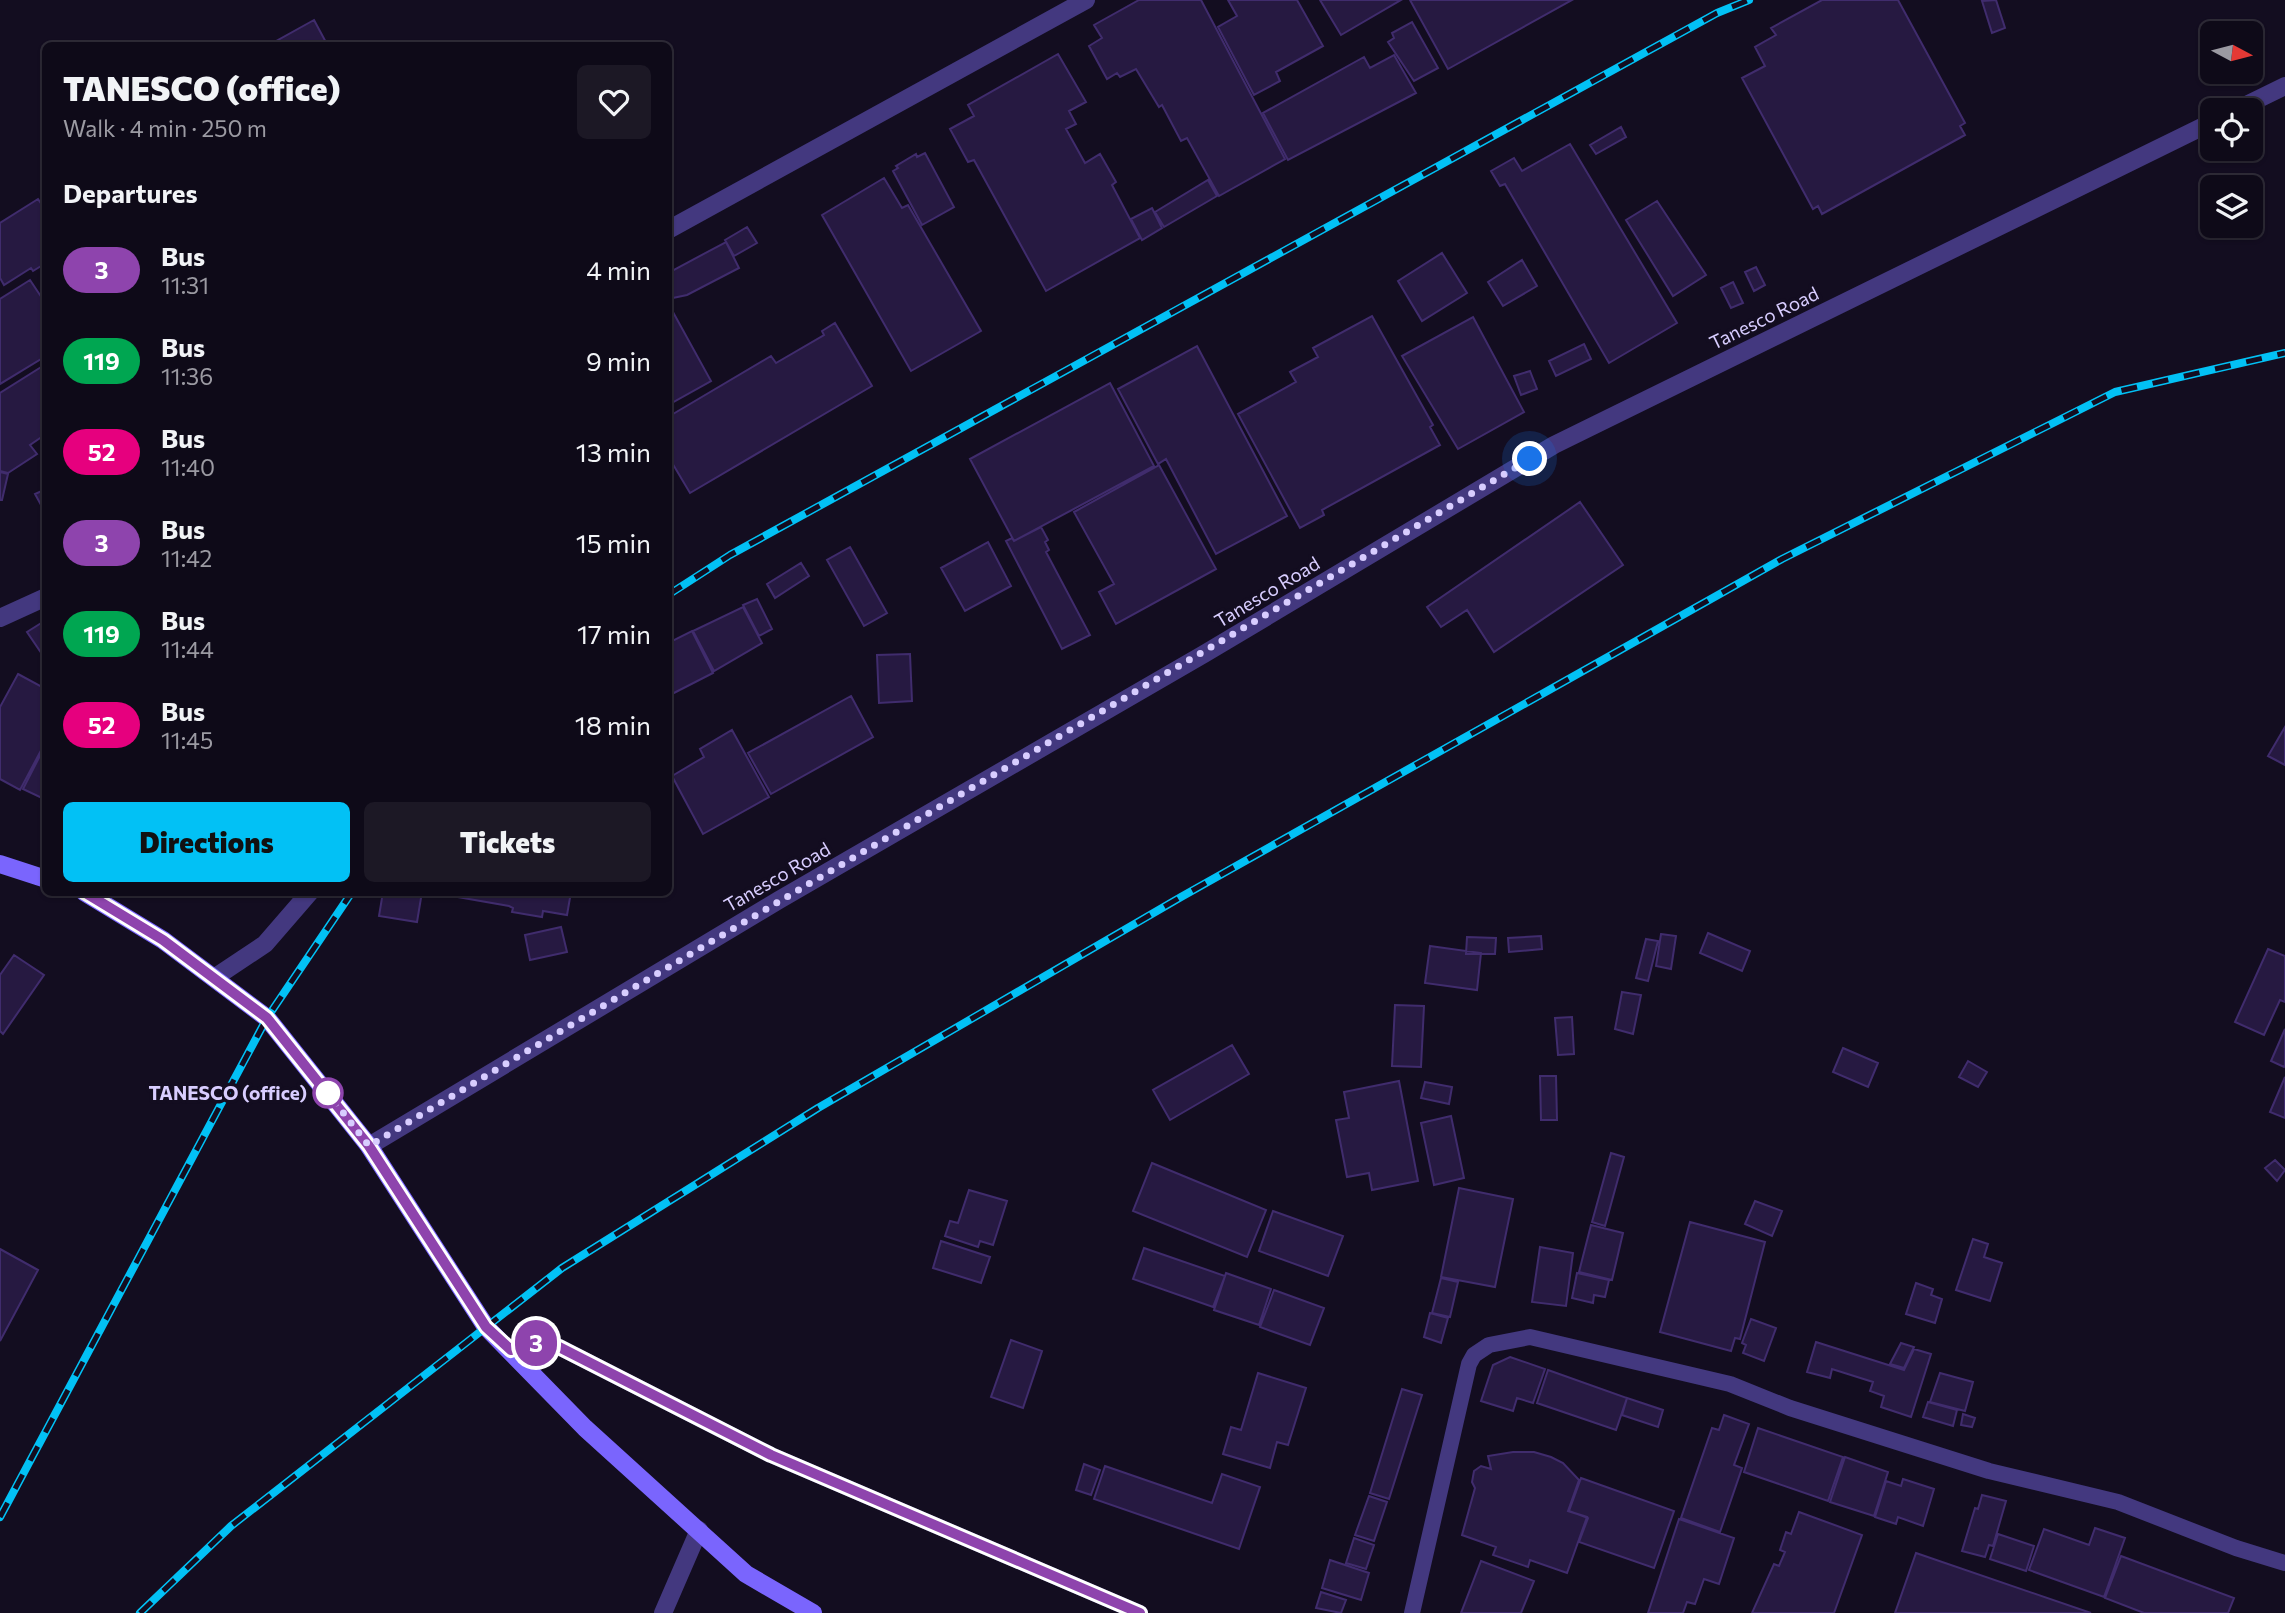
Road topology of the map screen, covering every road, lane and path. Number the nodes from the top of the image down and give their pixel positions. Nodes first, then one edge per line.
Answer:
1 (1086, 0) edge
2 (2285, 86) edge
3 (2260, 98) edge
4 (2200, 128) edge
5 (672, 228) edge
6 (42, 599) edge
7 (0, 618) edge
8 (0, 864) edge
9 (42, 878) edge
10 (91, 896) edge
11 (307, 896) edge
12 (214, 978) junction
13 (369, 1146) junction
14 (511, 1350) junction
15 (699, 1530) junction
16 (2285, 1563) edge
17 (663, 1613) edge
18 (813, 1613) edge
19 (1140, 1613) edge
20 (1412, 1613) edge

1 - 5 street
2 - 3 street
4 - 13 street, Tanesco Road
6 - 7 street
8 - 9 main road
10 - 12 main road
11 - 12 street
12 - 13 main road
13 - 14 main road
14 - 15 main road
14 - 19 lane
15 - 17 street
15 - 18 main road
16 - 20 lane

